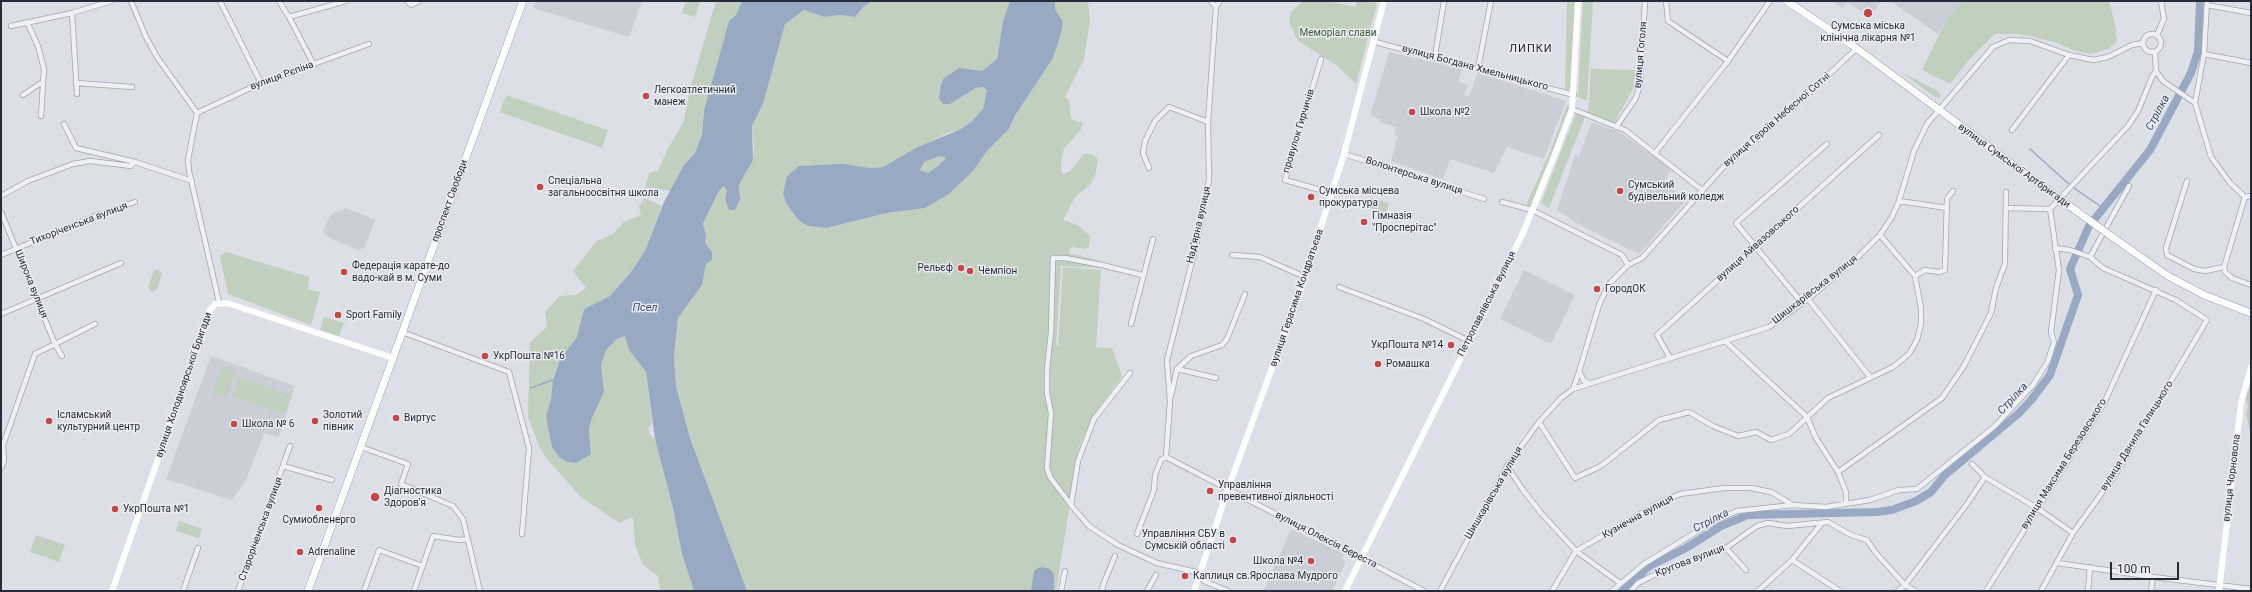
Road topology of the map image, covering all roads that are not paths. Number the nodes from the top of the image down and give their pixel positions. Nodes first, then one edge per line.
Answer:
1 (111, 1) edge
2 (131, 1) edge
3 (220, 1) edge
4 (279, 1) edge
5 (346, 1) edge
6 (407, 1) edge
7 (419, 1) edge
8 (523, 1) edge
9 (1211, 1) edge
10 (1220, 1) edge
11 (1384, 1) edge
12 (1444, 1) edge
13 (1490, 1) edge
14 (1578, 1) edge
15 (1645, 1) edge
16 (1666, 1) edge
17 (1770, 1) edge
18 (1787, 1) edge
19 (2162, 1) edge
20 (2207, 3) edge
21 (1216, 7) junction
22 (72, 13) junction
23 (2251, 13) edge
24 (289, 17) junction
25 (27, 22) junction
26 (12, 26) dead end
27 (2157, 35) junction
28 (1375, 42) junction
29 (2142, 43) junction
30 (369, 44) dead end
31 (1856, 49) junction
32 (2155, 52) junction
33 (2204, 54) junction
34 (2068, 55) junction
35 (1435, 56) junction
36 (1321, 59) dead end
37 (1728, 61) junction
38 (2251, 63) edge
39 (314, 65) junction
40 (1478, 68) junction
41 (2156, 71) junction
42 (76, 82) junction
43 (41, 83) junction
44 (261, 83) junction
45 (132, 87) dead end
46 (78, 94) dead end
47 (22, 95) dead end
48 (1574, 95) junction
49 (2195, 103) junction
50 (1572, 109) junction
51 (1938, 111) junction
52 (197, 113) junction
53 (41, 116) dead end
54 (1208, 122) junction
55 (64, 124) dead end
56 (1616, 127) junction
57 (2012, 130) dead end
58 (1879, 135) dead end
59 (1827, 144) dead end
60 (1656, 153) junction
61 (1344, 154) junction
62 (135, 162) junction
63 (1149, 168) dead end
64 (192, 181) junction
65 (2187, 181) dead end
66 (2129, 186) dead end
67 (1702, 190) junction
68 (1953, 191) dead end
69 (2006, 192) dead end
70 (1331, 193) junction
71 (1, 196) edge
72 (2251, 196) edge
73 (2245, 197) junction
74 (1484, 199) dead end
75 (1899, 201) junction
76 (135, 202) dead end
77 (1502, 202) dead end
78 (1946, 208) junction
79 (2006, 208) junction
80 (2050, 208) junction
81 (1532, 210) junction
82 (1, 212) edge
83 (1880, 235) junction
84 (1153, 239) dead end
85 (16, 248) junction
86 (1754, 248) junction
87 (2055, 248) junction
88 (1, 255) edge
89 (1232, 255) dead end
90 (2088, 256) junction
91 (121, 263) dead end
92 (1628, 266) junction
93 (2224, 267) junction
94 (1142, 275) junction
95 (1915, 276) junction
96 (1305, 277) junction
97 (2251, 285) edge
98 (1339, 287) dead end
99 (2156, 290) junction
100 (1245, 294) dead end
101 (36, 298) junction
102 (1808, 299) junction
103 (219, 302) junction
104 (1802, 303) junction
105 (2251, 312) edge
106 (1, 314) edge
107 (95, 324) dead end
108 (1131, 324) dead end
109 (402, 332) junction
110 (1469, 341) junction
111 (1725, 341) junction
112 (55, 344) junction
113 (62, 356) dead end
114 (393, 358) junction
115 (1670, 358) junction
116 (2251, 367) edge
117 (1178, 370) junction
118 (1580, 372) junction
119 (1130, 373) dead end
120 (1870, 377) junction
121 (1216, 378) dead end
122 (1590, 383) junction
123 (1572, 389) junction
124 (1170, 400) junction
125 (1807, 417) junction
126 (1539, 422) junction
127 (290, 446) dead end
128 (361, 447) junction
129 (1166, 457) junction
130 (1972, 464) dead end
131 (283, 466) junction
132 (1507, 466) junction
133 (1, 468) edge
134 (1838, 472) junction
135 (1985, 476) junction
136 (332, 480) dead end
137 (1228, 489) junction
138 (1846, 504) junction
139 (1071, 505) junction
140 (1793, 505) junction
141 (2036, 508) junction
142 (1822, 523) junction
143 (2073, 533) junction
144 (522, 534) dead end
145 (1137, 534) dead end
146 (468, 539) junction
147 (198, 548) dead end
148 (1726, 548) junction
149 (1576, 551) junction
150 (1115, 556) dead end
151 (1362, 559) junction
152 (1792, 560) junction
153 (2058, 562) junction
154 (423, 566) junction
155 (2090, 567) junction
156 (1746, 570) dead end
157 (1064, 571) dead end
158 (1156, 575) dead end
159 (1200, 575) junction
160 (2152, 577) junction
161 (1620, 582) junction
162 (1905, 585) junction
163 (2219, 588) edge
164 (2251, 589) edge
165 (1761, 590) edge
166 (112, 591) edge
167 (183, 591) edge
168 (238, 591) edge
169 (308, 591) edge
170 (364, 591) edge
171 (414, 591) edge
172 (480, 591) edge
173 (1061, 591) edge
174 (1102, 591) edge
175 (1147, 591) edge
176 (1194, 591) edge
177 (1228, 591) edge
178 (1345, 591) edge
179 (1424, 591) edge
180 (1440, 591) edge
181 (1552, 591) edge
182 (1612, 591) edge
183 (1631, 591) edge
184 (1840, 591) edge
185 (1898, 591) edge
186 (1915, 591) edge
187 (1986, 591) edge
188 (2041, 591) edge
189 (2088, 591) edge
190 (2151, 591) edge

1 - 22 street
2 - 52 street
3 - 44 street
4 - 24 street
5 - 24 street
6 - 7 street
8 - 109 main road, проспект Свободи
9 - 21 street
10 - 21 street, Надʼярна вулиця
11 - 28 street, вулиця Герасима Кондратьєва
12 - 35 street
13 - 40 street
14 - 48 street, Петропавлівська вулиця
15 - 56 street, вулиця Гоголя
16 - 37 street
17 - 37 street
18 - 31 main road, вулиця Сумської Артбригади
19 - 27 street
20 - 23 street
20 - 33 street
21 - 54 street, Надʼярна вулиця
22 - 25 street
22 - 42 street
24 - 39 street
25 - 26 street
25 - 43 street
27 - 29 street
27 - 32 street
28 - 35 street, вулиця Богдана Хмельницького
28 - 61 street, вулиця Герасима Кондратьєва
29 - 32 street
29 - 34 street
30 - 39 street, вулиця Рєпіна
31 - 51 main road, вулиця Сумської Артбригади
31 - 67 street, вулиця Героїв Небесної Сотні
32 - 41 street
33 - 38 street
33 - 49 street
34 - 51 street, Шишкарівська вулиця
34 - 57 street
35 - 40 street, вулиця Богдана Хмельницького
36 - 70 street, провулок Гирчичів
37 - 60 street
39 - 44 street, вулиця Рєпіна
40 - 48 street, вулиця Богдана Хмельницького
41 - 49 street
41 - 80 street
42 - 45 street
42 - 46 street
43 - 47 street
43 - 53 street
44 - 52 street, вулиця Рєпіна
48 - 50 street, Петропавлівська вулиця
49 - 73 street
50 - 56 street
50 - 81 street, Петропавлівська вулиця
51 - 75 street, Шишкарівська вулиця
51 - 105 main road, вулиця Сумської Артбригади, bridge
52 - 64 street, вулиця Холодноярської Бригади
54 - 63 street
54 - 124 street, Надʼярна вулиця
55 - 62 street
56 - 60 street
58 - 86 street, вулиця Айвазовського
59 - 86 street
60 - 67 street
61 - 70 street, вулиця Герасима Кондратьєва
61 - 74 street, Волонтерська вулиця
62 - 64 street
62 - 71 street
64 - 103 street, вулиця Холодноярської Бригади
65 - 93 street
66 - 90 street
67 - 92 street, вулиця Героїв Небесної Сотні
68 - 78 street
69 - 79 street
70 - 96 street, вулиця Герасима Кондратьєва
72 - 73 street
73 - 93 street
75 - 78 street
75 - 83 street, Шишкарівська вулиця
76 - 85 street, Тихоріченська вулиця
77 - 81 street
78 - 95 street
79 - 80 street
79 - 134 street
80 - 87 street
81 - 92 street
81 - 110 street, Петропавлівська вулиця
82 - 85 street, Широка вулиця
83 - 95 street
83 - 102 street, Шишкарівська вулиця
84 - 94 street
85 - 88 street, Тихоріченська вулиця
85 - 101 street, Широка вулиця
86 - 104 street
86 - 115 street, вулиця Айвазовського
87 - 90 street
87 - 138 street
89 - 96 street
90 - 99 street
91 - 101 street
92 - 118 street, вулиця Героїв Небесної Сотні
93 - 97 street
94 - 108 street
94 - 139 street
95 - 120 street
96 - 137 street, вулиця Герасима Кондратьєва
98 - 110 street
99 - 141 street, вулиця Максима Березовського
99 - 143 street, вулиця Данила Галицького
100 - 117 street, Надʼярна вулиця
101 - 106 street
101 - 112 street, Широка вулиця
102 - 104 street, Шишкарівська вулиця
102 - 120 street
103 - 114 street
103 - 166 street, вулиця Холодноярської Бригади
104 - 111 street, Шишкарівська вулиця
107 - 112 street
109 - 114 main road, проспект Свободи
109 - 144 street
110 - 151 street, Петропавлівська вулиця
111 - 115 street, Шишкарівська вулиця
111 - 125 street
112 - 113 street, Широка вулиця
112 - 133 street
114 - 128 main road, проспект Свободи
115 - 122 street, Шишкарівська вулиця
116 - 163 street, вулиця Чорновола
117 - 121 street
117 - 124 street, Надʼярна вулиця
118 - 122 street
118 - 123 street, вулиця Героїв Небесної Сотні
119 - 139 street
120 - 125 street
122 - 123 street, Шишкарівська вулиця
123 - 126 street, Шишкарівська вулиця
124 - 129 street, Надʼярна вулиця
125 - 126 street
125 - 134 street
126 - 132 street, Шишкарівська вулиця
127 - 131 street, Староріченська вулиця
128 - 146 street
128 - 169 main road, проспект Свободи
129 - 137 street, вулиця Олексія Береста
129 - 145 street
130 - 135 street
131 - 136 street, Староріченська вулиця
131 - 168 street, Староріченська вулиця
132 - 149 street
132 - 180 street, Шишкарівська вулиця
134 - 138 street
135 - 141 street
135 - 162 street
137 - 151 street, вулиця Олексія Береста
137 - 159 street, вулиця Герасима Кондратьєва
138 - 140 street
139 - 159 street
140 - 149 street, Кузнечна вулиця
140 - 161 street
141 - 143 street
141 - 187 street, вулиця Максима Березовського
142 - 148 street, Кругова вулиця
142 - 152 street
142 - 162 street
143 - 153 street, вулиця Данила Галицького
146 - 154 street
146 - 172 street
147 - 167 street
148 - 156 street
148 - 183 street, Кругова вулиця
149 - 161 street
149 - 181 street, Кузнечна вулиця
150 - 174 street
151 - 178 street, Петропавлівська вулиця
151 - 179 street, вулиця Олексія Береста
152 - 165 street
152 - 184 street
153 - 155 street
153 - 188 street, вулиця Данила Галицького
154 - 170 street
154 - 171 street
155 - 160 street
155 - 189 street
157 - 173 street
158 - 175 street
159 - 176 street, вулиця Герасима Кондратьєва
159 - 177 street
160 - 163 street
160 - 190 street
161 - 182 street
162 - 185 street
162 - 186 street
163 - 164 street

